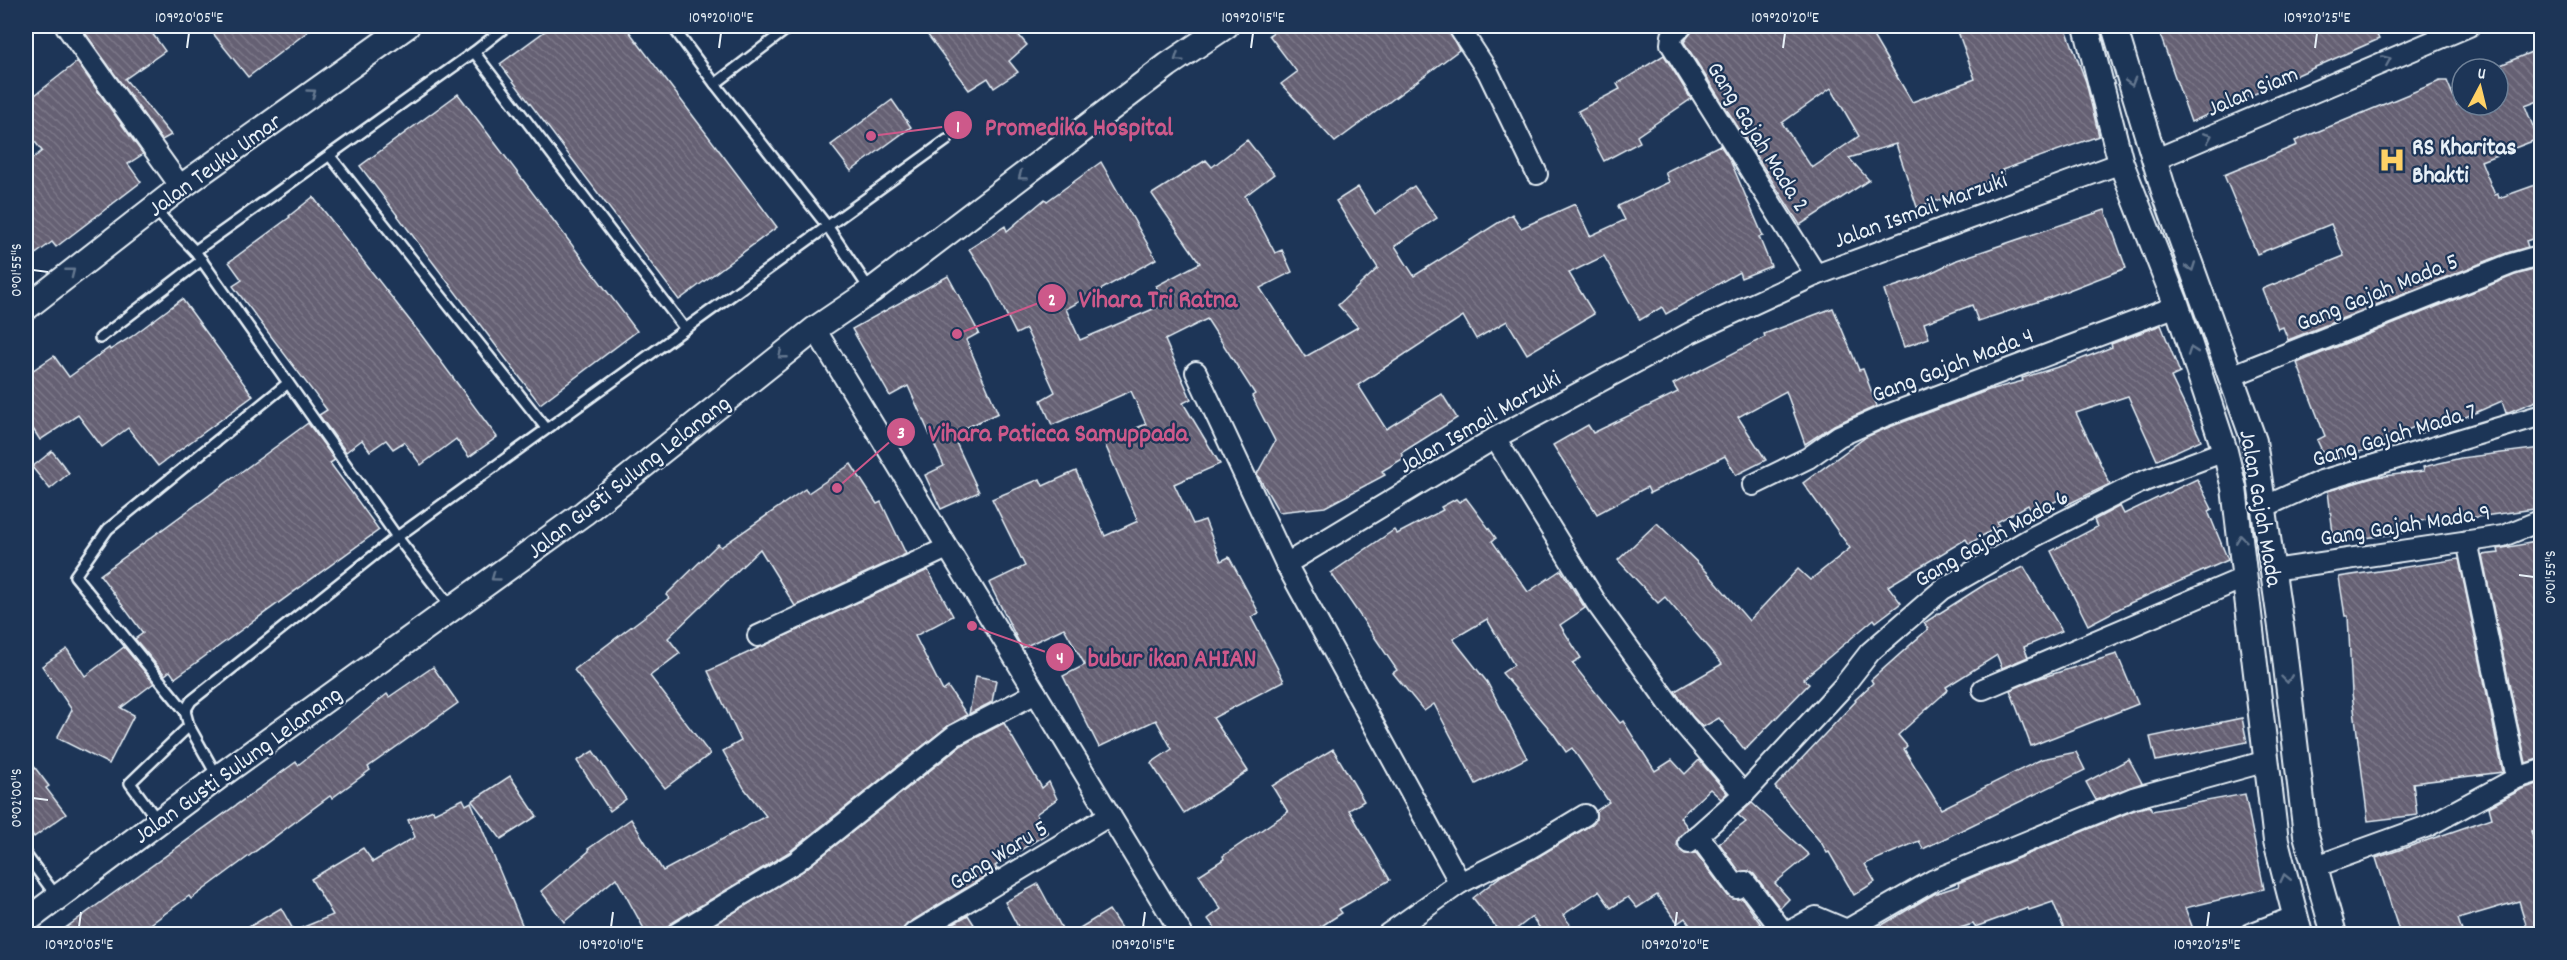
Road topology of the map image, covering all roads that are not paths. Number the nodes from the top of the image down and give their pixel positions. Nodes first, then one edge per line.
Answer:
1 (66, 26) edge
2 (406, 26) edge
3 (507, 26) edge
4 (672, 26) edge
5 (791, 26) edge
6 (1226, 26) edge
7 (1458, 26) edge
8 (1682, 26) edge
9 (2469, 26) edge
10 (2115, 27) edge
11 (2087, 29) edge
12 (474, 52) junction
13 (715, 84) junction
14 (948, 140) dead end
15 (330, 156) junction
16 (2154, 160) junction
17 (2121, 163) junction
18 (1537, 174) dead end
19 (181, 187) junction
20 (153, 208) junction
21 (828, 227) junction
22 (195, 251) junction
23 (2541, 255) edge
24 (202, 260) junction
25 (1816, 274) junction
26 (871, 291) junction
27 (2177, 306) junction
28 (26, 308) edge
29 (685, 329) junction
30 (815, 329) junction
31 (100, 338) dead end
32 (1196, 372) dead end
33 (2231, 376) junction
34 (288, 382) junction
35 (2541, 415) edge
36 (546, 428) junction
37 (1495, 438) junction
38 (2225, 451) junction
39 (1753, 485) dead end
40 (2264, 507) junction
41 (2541, 520) edge
42 (397, 537) junction
43 (2467, 541) junction
44 (947, 548) junction
45 (1286, 564) junction
46 (2273, 570) junction
47 (2246, 576) junction
48 (452, 608) junction
49 (758, 636) dead end
50 (2283, 641) junction
51 (2254, 644) junction
52 (1983, 689) dead end
53 (1036, 693) junction
54 (185, 711) junction
55 (189, 726) junction
56 (2267, 761) junction
57 (2541, 770) edge
58 (218, 778) junction
59 (2517, 778) junction
60 (1744, 794) junction
61 (1585, 815) dead end
62 (1110, 816) junction
63 (159, 821) junction
64 (26, 855) edge
65 (2314, 867) junction
66 (1460, 883) junction
67 (57, 897) junction
68 (26, 921) edge
69 (2297, 926) edge
70 (1846, 932) edge
71 (676, 934) edge
72 (913, 934) edge
73 (1182, 934) edge
74 (1388, 934) edge
75 (2250, 934) edge
76 (2334, 934) edge

1 - 19 street
19 -> 2 street, Jalan Teuku Umar
3 - 12 lane
4 - 13 lane
5 - 13 lane
6 -> 26 street, Jalan Gusti Sulung Lelanang
7 - 18 street
8 - 25 street, Gang Gajah Mada 2
16 -> 9 street, Jalan Siam
10 - 11 street
10 -> 16 street, Jalan Gajah Mada
11 - 17 street, Jalan Gajah Mada
12 - 15 lane
12 - 29 lane
13 - 21 lane
14 - 21 lane
15 - 22 lane
15 - 36 lane
16 -> 33 street, Jalan Gajah Mada
17 - 25 street, Jalan Ismail Marzuki
17 - 27 street, Jalan Gajah Mada
19 - 20 street, Jalan Teuku Umar
20 - 22 lane
28 -> 20 street, Jalan Teuku Umar
21 - 26 lane
21 - 29 lane
22 - 24 lane
23 - 33 street, Gang Gajah Mada 5
24 - 31 lane
24 - 34 lane
25 - 37 street, Jalan Ismail Marzuki
26 - 30 street, Jalan Gusti Sulung Lelanang
38 -> 27 street, Jalan Gajah Mada
27 - 39 street, Gang Gajah Mada 4
29 - 36 lane
30 - 44 street
30 -> 48 street, Jalan Gusti Sulung Lelanang
32 - 45 street
33 - 40 street, Jalan Gajah Mada
34 - 42 lane
34 - 54 lane
35 - 40 street, Gang Gajah Mada 7
36 - 42 lane
37 - 45 street, Jalan Ismail Marzuki
37 - 60 street
47 -> 38 street, Jalan Gajah Mada
38 - 60 street, Gang Gajah Mada 6
40 - 46 street, Jalan Gajah Mada
41 - 43 street, Gang Gajah Mada 9
42 - 48 lane
42 - 54 lane
43 - 46 street, Gang Gajah Mada 9
43 - 59 street
44 - 49 street
44 - 53 street
45 - 66 street
46 - 50 street, Jalan Gajah Mada
47 - 51 street, Jalan Gajah Mada
47 - 52 street
48 - 58 street, Jalan Gusti Sulung Lelanang
50 - 51 street
50 -> 65 street, Jalan Gajah Mada
51 - 56 street, Jalan Gajah Mada
53 - 62 street
53 - 71 street
54 - 55 lane
55 - 58 lane
55 - 63 lane
69 -> 56 street, Jalan Gajah Mada
56 - 70 street
57 - 59 street
58 - 63 street, Jalan Gusti Sulung Lelanang
59 - 65 street
60 - 70 street, Gang Gajah Mada 6
61 - 66 street
62 - 72 street, Gang Waru 5
62 - 73 street
63 - 67 street, Jalan Gusti Sulung Lelanang
64 - 67 lane
65 - 76 street, Jalan Gajah Mada
66 - 74 street
67 - 68 street, Jalan Gusti Sulung Lelanang
69 - 75 street

